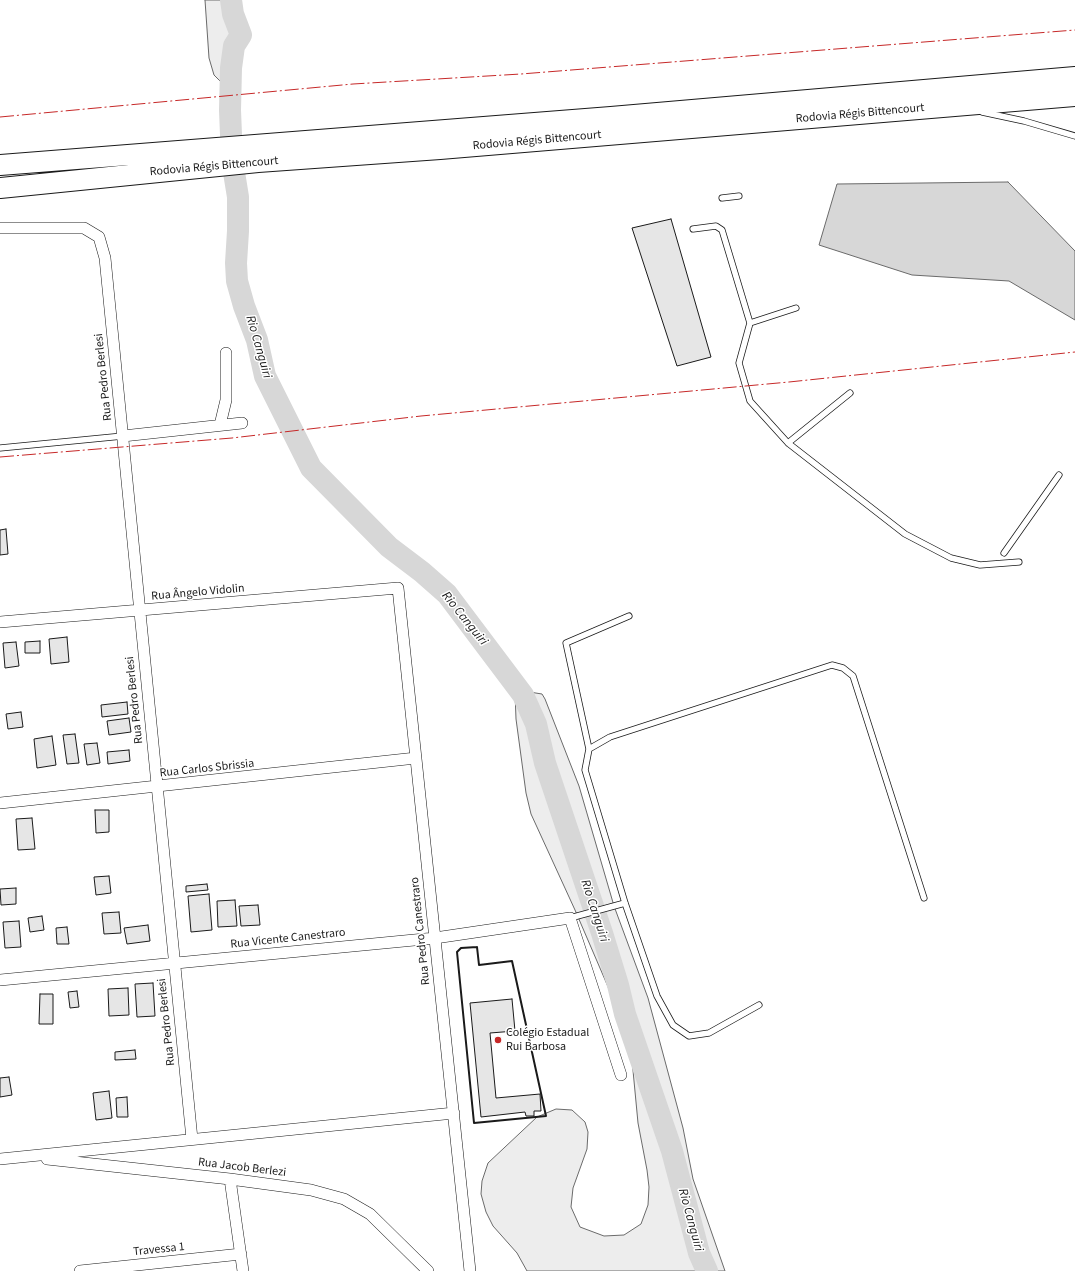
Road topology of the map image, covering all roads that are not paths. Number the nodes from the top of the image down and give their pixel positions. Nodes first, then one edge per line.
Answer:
1 (1075, 77) edge
2 (1075, 96) edge
3 (950, 107) junction
4 (1075, 136) edge
5 (258, 154) junction
6 (208, 158) junction
7 (0, 165) edge
8 (0, 188) edge
9 (739, 196) dead end
10 (722, 198) dead end
11 (0, 228) edge
12 (693, 230) dead end
13 (796, 308) dead end
14 (750, 323) junction
15 (226, 353) dead end
16 (850, 392) dead end
17 (242, 423) dead end
18 (220, 425) junction
19 (123, 436) junction
20 (788, 443) junction
21 (0, 448) edge
22 (1059, 475) dead end
23 (1004, 553) dead end
24 (1019, 562) dead end
25 (398, 588) joint
26 (140, 611) junction
27 (629, 616) dead end
28 (0, 622) edge
29 (589, 749) junction
30 (416, 758) junction
31 (157, 788) junction
32 (0, 803) edge
33 (924, 898) dead end
34 (625, 903) junction
35 (573, 917) junction
36 (435, 938) junction
37 (174, 963) junction
38 (0, 980) edge
39 (759, 1005) dead end
40 (621, 1075) dead end
41 (454, 1113) junction
42 (192, 1139) junction
43 (24, 1157) junction
44 (0, 1159) edge
45 (230, 1179) junction
46 (241, 1254) junction
47 (80, 1271) edge
48 (243, 1271) edge
49 (428, 1271) edge
50 (470, 1271) edge

1 - 5 highway, Rodovia Régis Bittencourt
2 - 3 highway, Rodovia Régis Bittencourt
3 - 4 lane
3 - 5 highway, Rodovia Régis Bittencourt
5 - 6 highway, Rodovia Régis Bittencourt
6 - 7 highway, Rodovia Régis Bittencourt
6 - 8 highway, Rodovia Régis Bittencourt
9 - 10 lane
11 - 19 street, Rua Pedro Berlesi
12 - 14 lane
13 - 14 lane
14 - 20 lane
15 - 18 street
16 - 20 lane
17 - 18 street
18 - 19 street
19 - 21 lane
19 - 26 street, Rua Pedro Berlesi
20 - 24 lane
22 - 23 lane
25 - 26 street, Rua Ângelo Vidolin
25 - 30 street, Rua Pedro Canestraro
26 - 28 street, Rua Ângelo Vidolin
26 - 31 street, Rua Pedro Berlesi
27 - 29 lane
29 - 33 lane
29 - 34 lane
30 - 31 street, Rua Carlos Sbrissia
30 - 36 street, Rua Pedro Canestraro
31 - 32 street, Rua Carlos Sbrissia
31 - 37 street, Rua Pedro Berlesi
34 - 35 lane
34 - 39 lane
35 - 36 street, Rua Vicente Canestraro
35 - 40 street
36 - 37 street, Rua Vicente Canestraro
36 - 41 street, Rua Pedro Canestraro
37 - 38 street, Rua Vicente Canestraro
37 - 42 street, Rua Pedro Berlesi
41 - 42 street, Rua Jacob Berlezi
41 - 50 street, Rua Pedro Canestraro
42 - 43 street, Rua Jacob Berlezi
43 - 44 street, Rua Jacob Berlezi
43 - 45 street, Rua Jacob Berlezi
45 - 46 street
45 - 49 street, Rua Jacob Berlezi
46 - 47 street, Travessa 1
46 - 48 street

